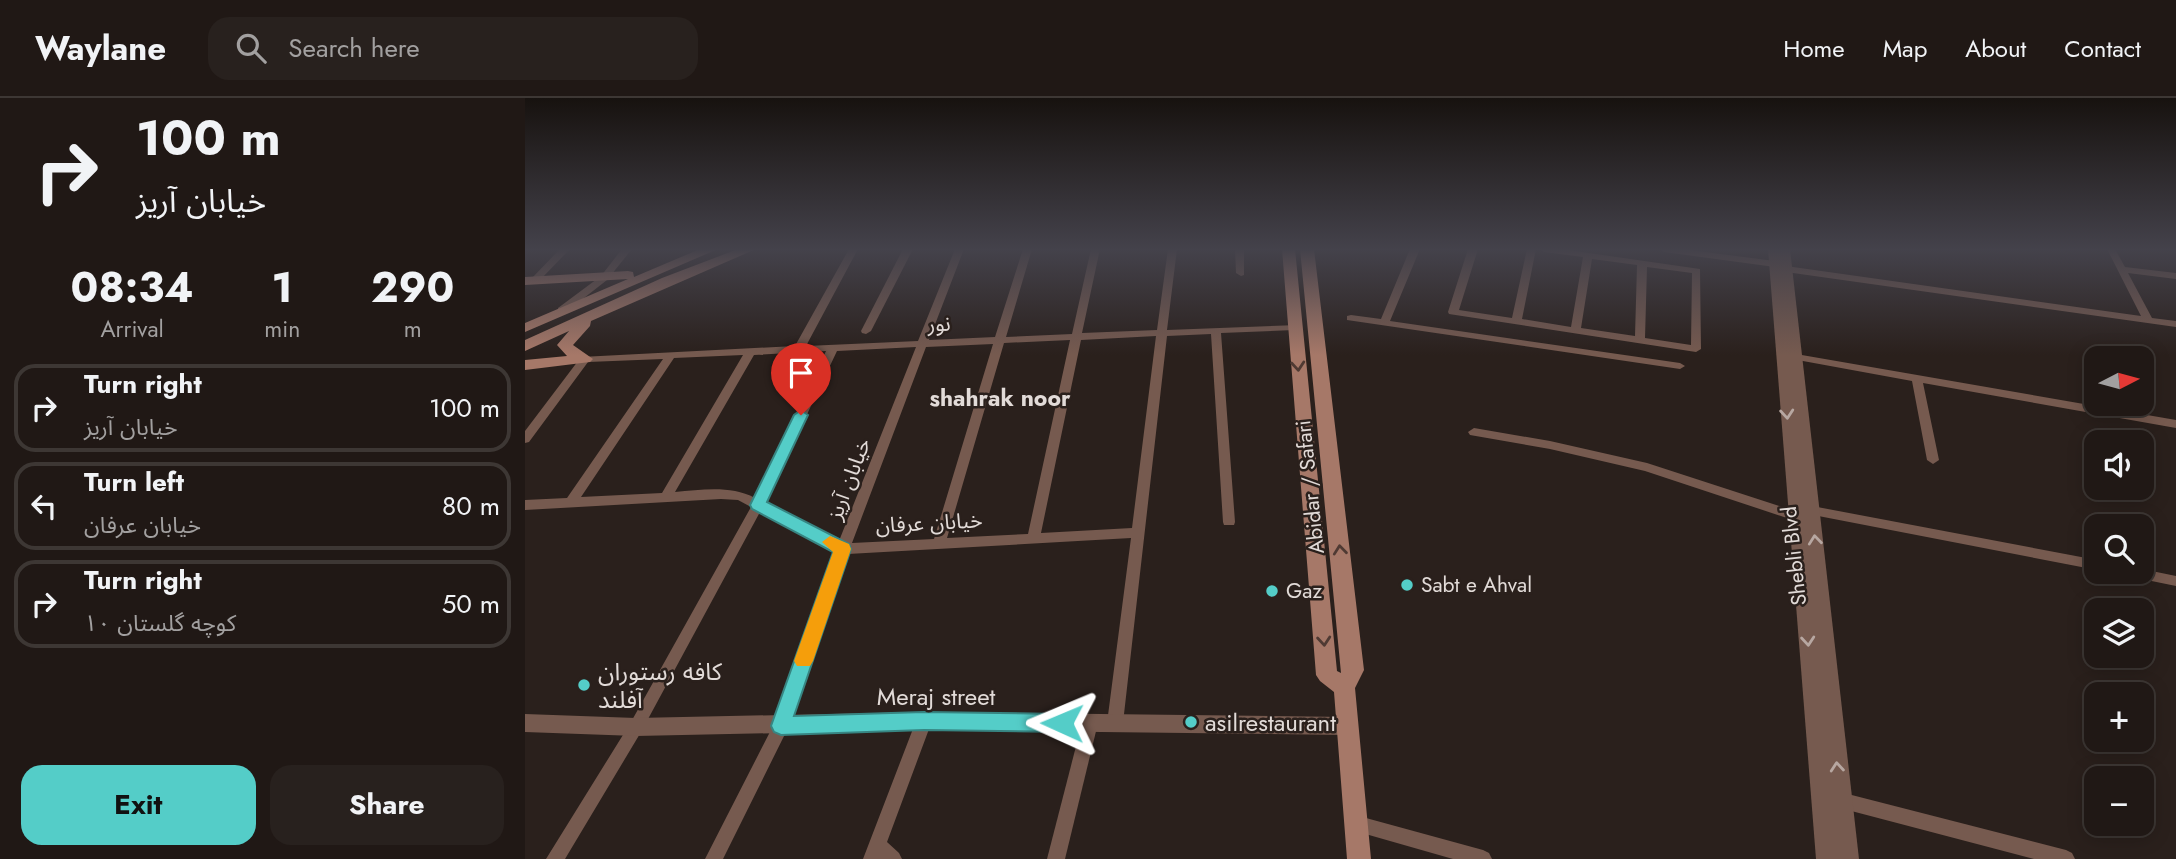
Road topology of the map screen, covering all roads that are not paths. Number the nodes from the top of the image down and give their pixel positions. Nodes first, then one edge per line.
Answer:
1 (596, 285) edge
2 (623, 285) edge
3 (663, 285) edge
4 (834, 285) edge
5 (890, 285) edge
6 (946, 285) edge
7 (1016, 285) edge
8 (1087, 285) edge
9 (1168, 285) edge
10 (1291, 285) edge
11 (1311, 285) edge
12 (1400, 285) edge
13 (1462, 285) edge
14 (1524, 285) edge
15 (1583, 285) edge
16 (1641, 285) edge
17 (1697, 285) edge
18 (1783, 285) edge
19 (1784, 285) edge
20 (1941, 285) edge
21 (2130, 285) edge
22 (603, 309) junction
23 (560, 312) junction
24 (1351, 317) dead end
25 (2148, 320) junction
26 (1385, 321) junction
27 (1516, 322) junction
28 (2176, 324) edge
29 (1294, 327) junction
30 (525, 328) edge
31 (866, 331) dead end
32 (1216, 331) junction
33 (1575, 331) junction
34 (1162, 333) junction
35 (1076, 337) junction
36 (1000, 340) junction
37 (1640, 341) junction
38 (922, 344) junction
39 (525, 346) edge
40 (833, 348) junction
41 (799, 349) junction
42 (750, 352) junction
43 (671, 355) junction
44 (1796, 357) junction
45 (585, 359) junction
46 (525, 365) edge
47 (1680, 366) dead end
48 (1917, 378) junction
49 (2176, 424) edge
50 (1474, 432) dead end
51 (525, 439) edge
52 (1933, 460) dead end
53 (666, 497) junction
54 (571, 502) junction
55 (525, 505) edge
56 (758, 505) junction
57 (1804, 513) junction
58 (1229, 522) dead end
59 (1138, 533) junction
60 (1034, 538) junction
61 (939, 544) junction
62 (843, 549) junction
63 (2084, 563) edge
64 (2154, 576) edge
65 (2176, 581) edge
66 (1344, 688) junction
67 (924, 721) junction
68 (525, 723) edge
69 (1090, 723) junction
70 (1115, 723) junction
71 (781, 726) junction
72 (1347, 726) junction
73 (636, 727) junction
74 (1840, 800) junction
75 (1355, 823) junction
76 (874, 852) edge
77 (555, 859) edge
78 (714, 859) edge
79 (893, 859) edge
80 (1056, 859) edge
81 (1359, 859) edge
82 (1483, 859) edge
83 (1827, 859) edge
84 (1848, 859) edge
85 (2067, 859) edge

1 - 23 street
2 - 23 main road
3 - 22 main road
4 - 41 street
5 - 31 street
6 - 38 street, خیابان آریز
7 - 36 street
8 - 35 street
9 - 34 street
10 - 29 main road, Abidar / Safari
66 -> 11 main road, Abidar / Safari
12 - 26 street
13 - 27 street
14 - 27 street
15 - 33 street
16 - 37 street
17 - 37 street
18 -> 57 street, Shebli Blvd
19 - 44 street, Shebli Blvd
20 - 25 street
21 - 25 street
22 - 39 main road
22 - 45 main road
23 - 30 main road
24 - 26 street
25 - 28 street
26 - 47 street
27 - 33 street
29 - 32 street, نور
29 -> 66 main road, Abidar / Safari
32 - 34 street, نور
32 - 58 street
33 - 37 street
34 - 35 street, نور
34 - 59 street
35 - 36 street, نور
35 - 60 street
36 - 38 street, نور
36 - 61 street
38 - 40 street, نور
38 - 62 street, خیابان آریز
40 - 41 street, نور
40 - 56 street
41 - 42 street, نور
42 - 43 street, نور
42 - 53 street
43 - 45 street, نور
43 - 54 street
44 - 48 street
44 - 57 street, Shebli Blvd
45 - 46 main road
45 - 51 street
48 - 49 street
48 - 52 street
50 - 57 street
53 - 54 street
53 - 56 street
54 - 55 street
56 - 62 street
56 - 73 street
57 - 63 street
74 -> 57 street, Shebli Blvd
57 -> 83 street, Shebli Blvd
59 - 60 street, خیابان عرفان
59 - 70 street
60 - 61 street, خیابان عرفان
61 - 62 street, خیابان عرفان
62 - 71 street, خیابان آریز
64 - 65 street
66 - 72 main road
67 - 69 street, Meraj street
67 - 71 street, Meraj street
67 - 76 street
68 - 73 street, Meraj street
69 - 70 street, Meraj street
69 - 80 street
70 - 72 street, Meraj street
71 - 73 street, Meraj street
71 - 78 street, خیابان آریز
72 - 75 main road
73 - 77 street
74 - 84 street, Shebli Blvd
74 - 85 street
75 - 81 main road
75 - 82 street
76 - 79 street

